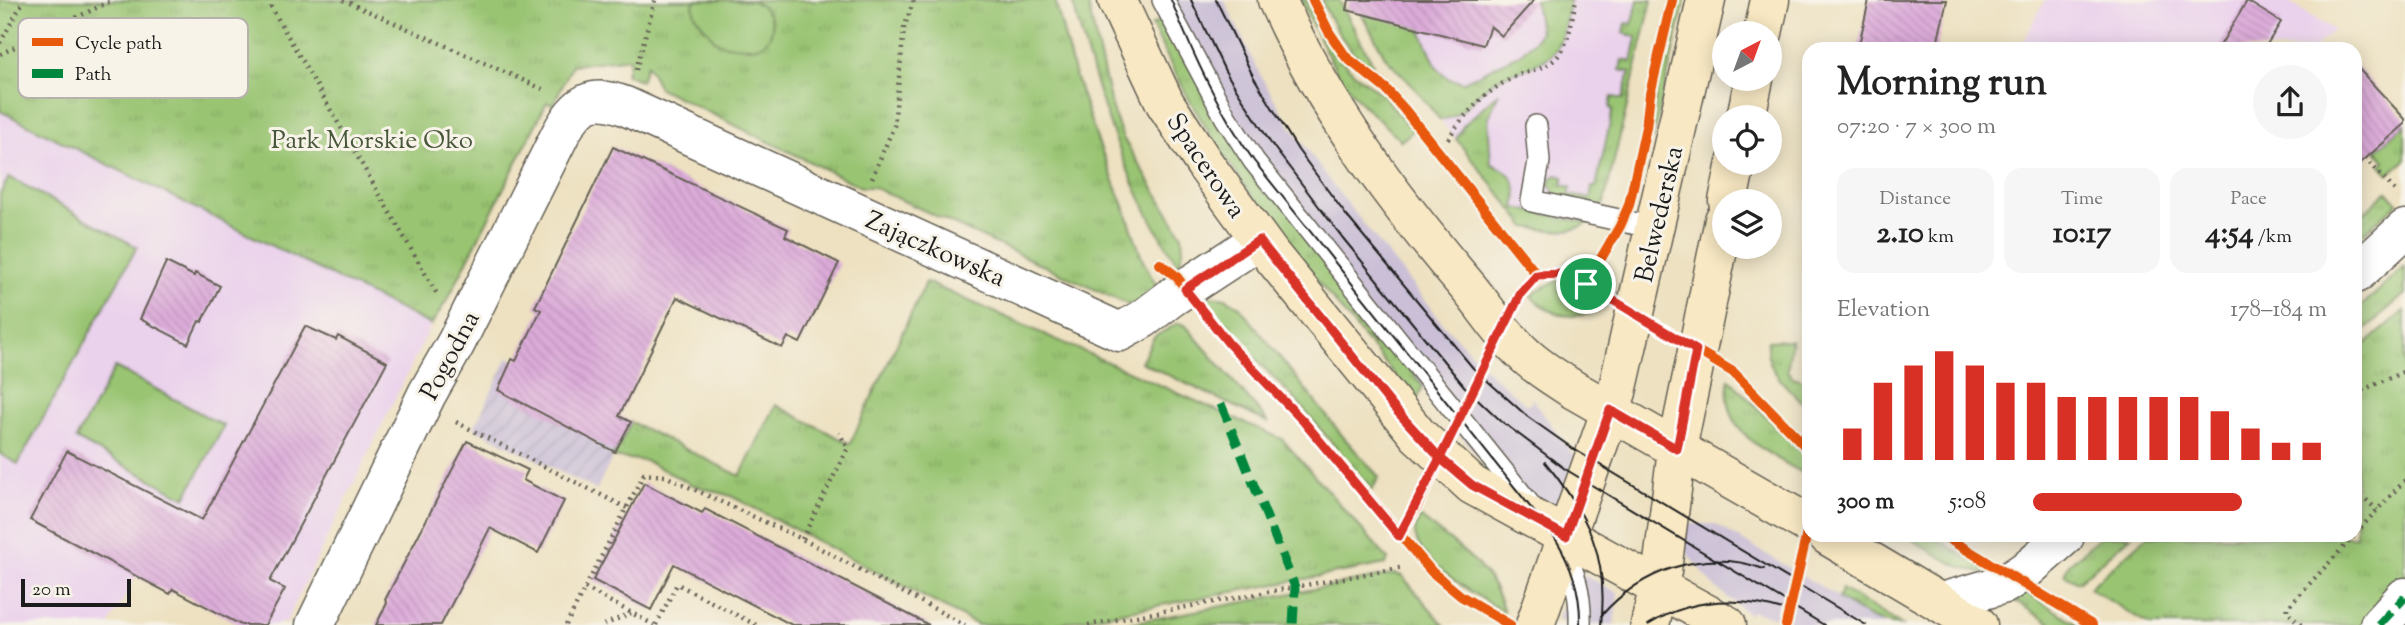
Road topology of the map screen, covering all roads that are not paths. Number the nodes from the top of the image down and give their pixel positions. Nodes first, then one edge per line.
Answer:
1 (1117, 0) edge
2 (1163, 0) edge
3 (1277, 0) edge
4 (1706, 0) edge
5 (1770, 0) edge
6 (1766, 21) edge
7 (598, 99) joint
8 (1536, 126) dead end
9 (2404, 215) edge
10 (1655, 228) junction
11 (1259, 240) junction
12 (1716, 259) edge
13 (2362, 267) edge
14 (1610, 410) junction
15 (1677, 449) junction
16 (1802, 520) edge
17 (1558, 537) junction
18 (1838, 542) edge
19 (2058, 542) edge
20 (1659, 587) junction
21 (2405, 597) edge
22 (1941, 602) junction
23 (315, 625) edge
24 (1535, 625) edge
25 (1580, 625) edge
26 (1650, 625) edge
27 (1727, 625) edge
28 (1978, 625) edge
29 (2379, 625) edge

1 - 11 main road, Spacerowa
2 - 17 lane
3 - 14 main road
4 - 10 main road, Belwederska
5 - 6 main road
7 - 11 street, Zajączkowska
7 - 23 street, Pogodna
8 - 10 lane
9 - 13 street
10 - 14 main road, Belwederska
11 - 17 main road, Spacerowa
12 - 15 main road
14 - 15 main road
14 - 17 main road, Belwederska
15 - 16 main road
15 - 20 main road
17 - 20 main road, Spacerowa
17 - 24 main road, Belwederska
17 - 25 lane
18 - 22 main road
19 - 22 street
20 - 26 main road
20 - 27 main road, Spacerowa
21 - 29 street
22 - 28 main road

